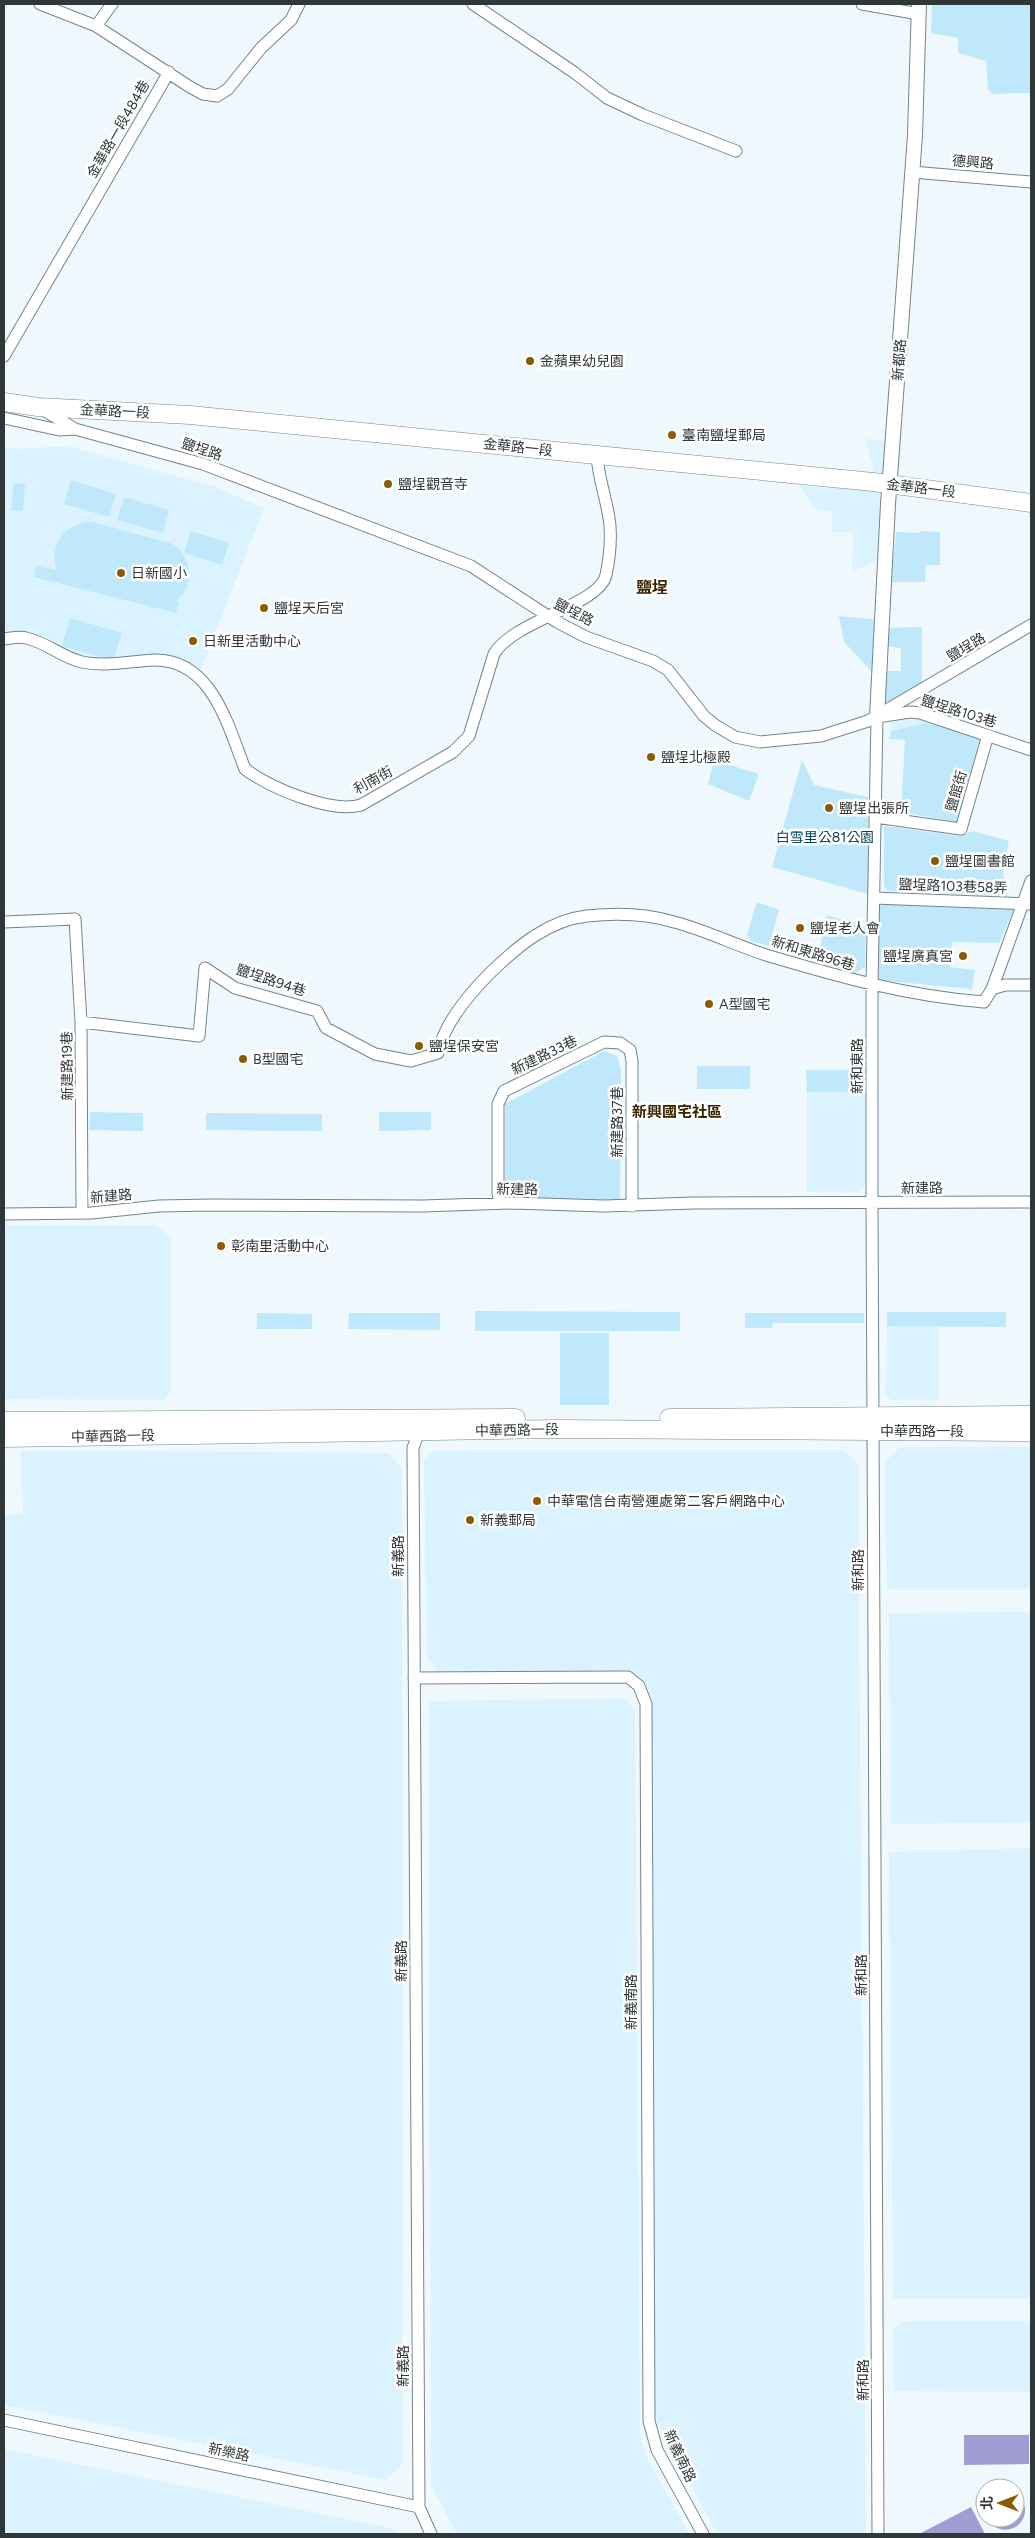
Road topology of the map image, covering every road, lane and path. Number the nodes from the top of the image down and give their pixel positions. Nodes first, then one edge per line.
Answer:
1 (40, 4) edge
2 (112, 4) edge
3 (299, 4) edge
4 (473, 4) edge
5 (862, 4) edge
6 (919, 9) edge
7 (96, 26) junction
8 (169, 72) junction
9 (736, 151) dead end
10 (912, 172) junction
11 (1031, 182) edge
12 (4, 356) edge
13 (4, 402) edge
14 (38, 407) junction
15 (4, 418) edge
16 (75, 429) junction
17 (597, 455) junction
18 (890, 484) junction
19 (1031, 503) edge
20 (548, 616) junction
21 (1031, 625) edge
22 (4, 639) edge
23 (877, 717) junction
24 (988, 735) junction
25 (1031, 750) edge
26 (875, 817) junction
27 (1031, 881) edge
28 (874, 898) junction
29 (1028, 904) edge
30 (4, 922) edge
31 (1031, 985) edge
32 (872, 986) junction
33 (992, 989) junction
34 (81, 1022) junction
35 (620, 1043) joint
36 (411, 1061) joint
37 (1031, 1202) edge
38 (500, 1203) junction
39 (872, 1203) junction
40 (632, 1206) junction
41 (82, 1213) junction
42 (4, 1214) edge
43 (1031, 1415) edge
44 (4, 1421) edge
45 (873, 1423) junction
46 (422, 1425) junction
47 (1031, 1432) edge
48 (4, 1438) edge
49 (414, 1678) junction
50 (4, 2420) edge
51 (419, 2507) junction
52 (431, 2534) edge
53 (703, 2534) edge
54 (878, 2534) edge

1 - 7 street
2 - 7 street
3 - 8 street
4 - 9 street
5 - 6 street
6 - 10 street, 新都路
7 - 8 street
8 - 12 street, 金華路一段484巷
10 - 11 street, 德興路
10 - 18 street, 新都路
13 - 14 main road, 金華路一段
14 - 16 street, 鹽埕路
14 - 17 main road, 金華路一段
15 - 16 street, 鹽埕路
16 - 20 street, 鹽埕路
17 - 18 main road, 金華路一段
17 - 20 street, 利南街
18 - 19 main road, 金華路一段
18 - 23 street, 新都路
20 - 22 street, 利南街
20 - 23 street, 鹽埕路
21 - 23 street, 鹽埕路
23 - 24 street, 鹽埕路103巷
23 - 26 street, 新和東路
24 - 25 street, 鹽埕路103巷
24 - 26 street, 鹽館街
26 - 28 street, 新和東路
27 - 29 street
28 - 29 street, 鹽埕路103巷58弄
28 - 32 street, 新和東路
29 - 33 street
30 - 34 street, 新建路19巷
31 - 33 street
32 - 33 street, 新和東路96巷
32 - 36 street, 新和東路96巷
32 - 39 street, 新和東路
34 - 36 street, 鹽埕路94巷
34 - 41 street, 新建路19巷
35 - 38 street, 新建路33巷
35 - 40 street, 新建路37巷
37 - 39 street, 新建路
38 - 40 street, 新建路
38 - 41 street, 新建路
39 - 40 street, 新建路
39 - 45 street, 新和東路
41 - 42 street, 新建路
43 - 45 main road, 中華西路一段
44 - 46 main road, 中華西路一段
45 - 46 main road, 中華西路一段
45 - 47 main road, 中華西路一段
45 - 54 street, 新和路
46 - 48 main road, 中華西路一段
46 - 49 street, 新義路
49 - 51 street, 新義路
49 - 53 street, 新義南路
50 - 51 street, 新樂路
51 - 52 street

